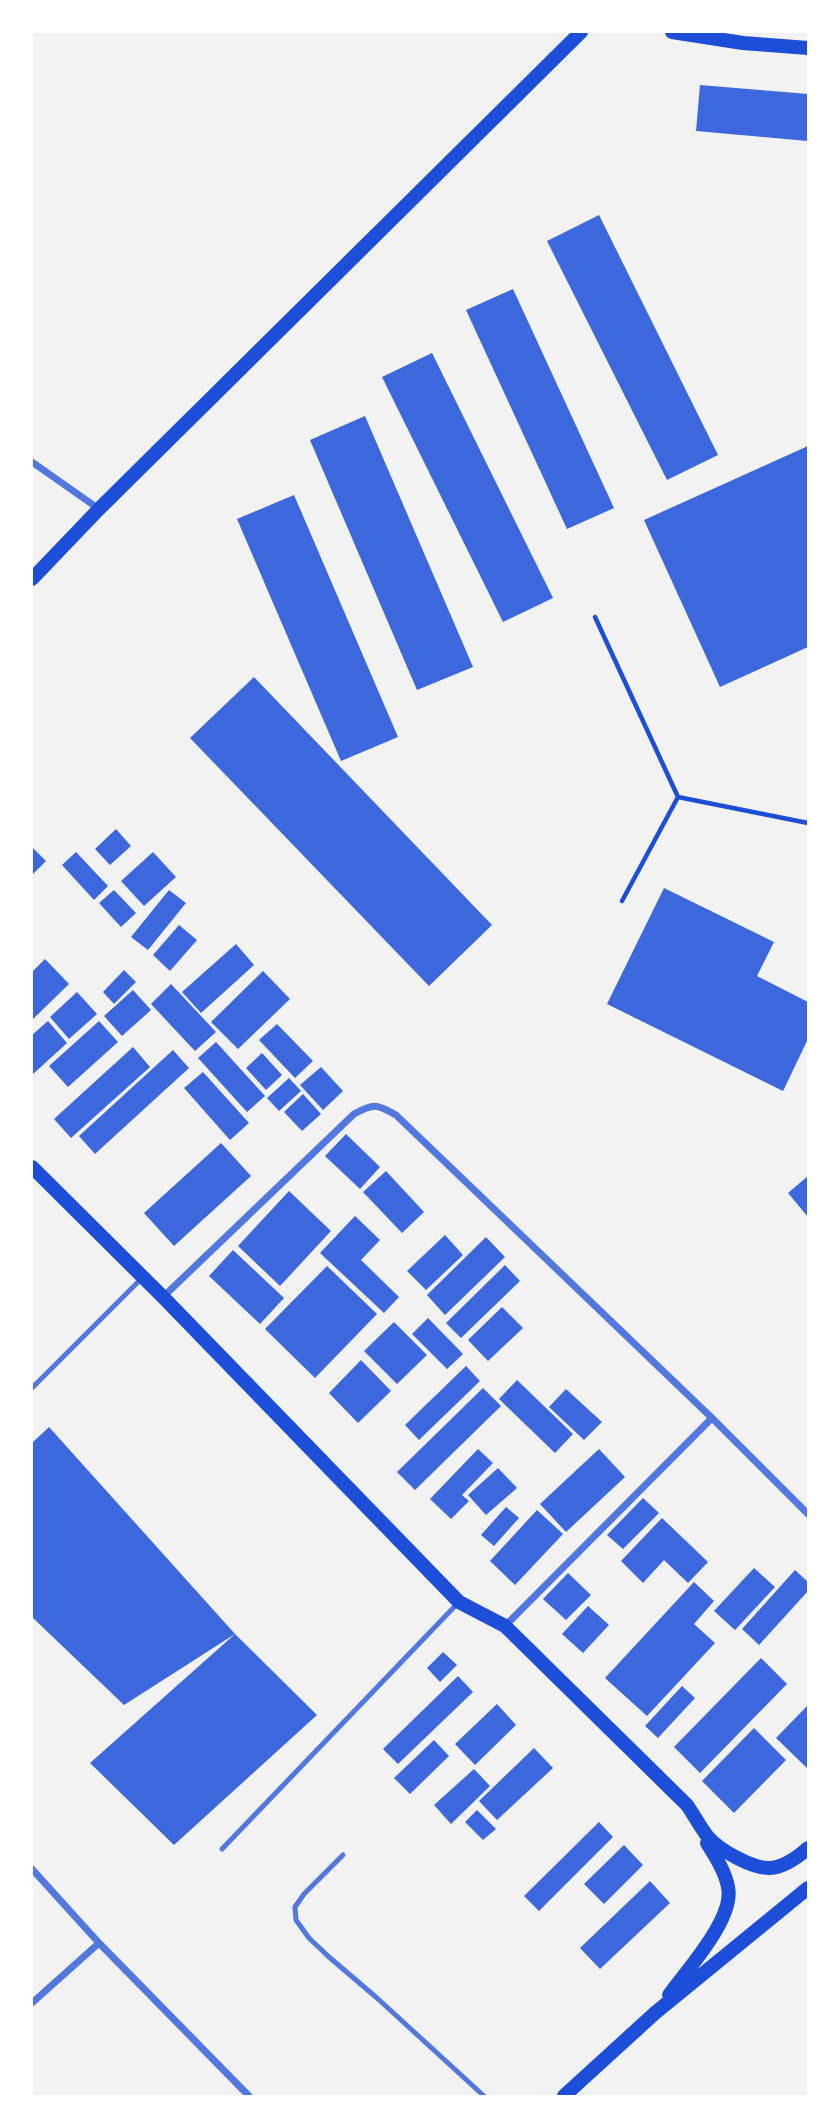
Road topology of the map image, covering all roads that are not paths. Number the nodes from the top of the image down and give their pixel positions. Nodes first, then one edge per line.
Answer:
1 (581, 32) edge
2 (672, 32) edge
3 (808, 48) edge
4 (32, 462) edge
5 (99, 509) junction
6 (32, 579) edge
7 (32, 1167) edge
8 (142, 1278) junction
9 (163, 1297) junction
10 (32, 1388) edge
11 (712, 1418) junction
12 (808, 1514) edge
13 (459, 1601) junction
14 (505, 1626) junction
15 (687, 1805) junction
16 (808, 1848) edge
17 (222, 1849) dead end
18 (343, 1855) dead end
19 (32, 1869) edge
20 (808, 1888) edge
21 (99, 1943) junction
22 (32, 2003) edge
23 (655, 2013) junction
24 (249, 2096) edge
25 (484, 2096) edge
26 (564, 2096) edge

1 - 5 main road
2 - 3 main road
4 - 5 street
5 - 6 main road
7 - 8 main road
8 - 9 main road
8 - 10 lane
9 - 11 street
9 - 13 main road
11 - 12 street
11 - 14 street
13 - 14 main road
13 - 17 lane
14 - 15 main road
15 - 16 main road
15 - 23 main road
18 - 25 lane
19 - 21 street
20 - 23 main road
21 - 22 street
21 - 24 street
23 - 26 main road

